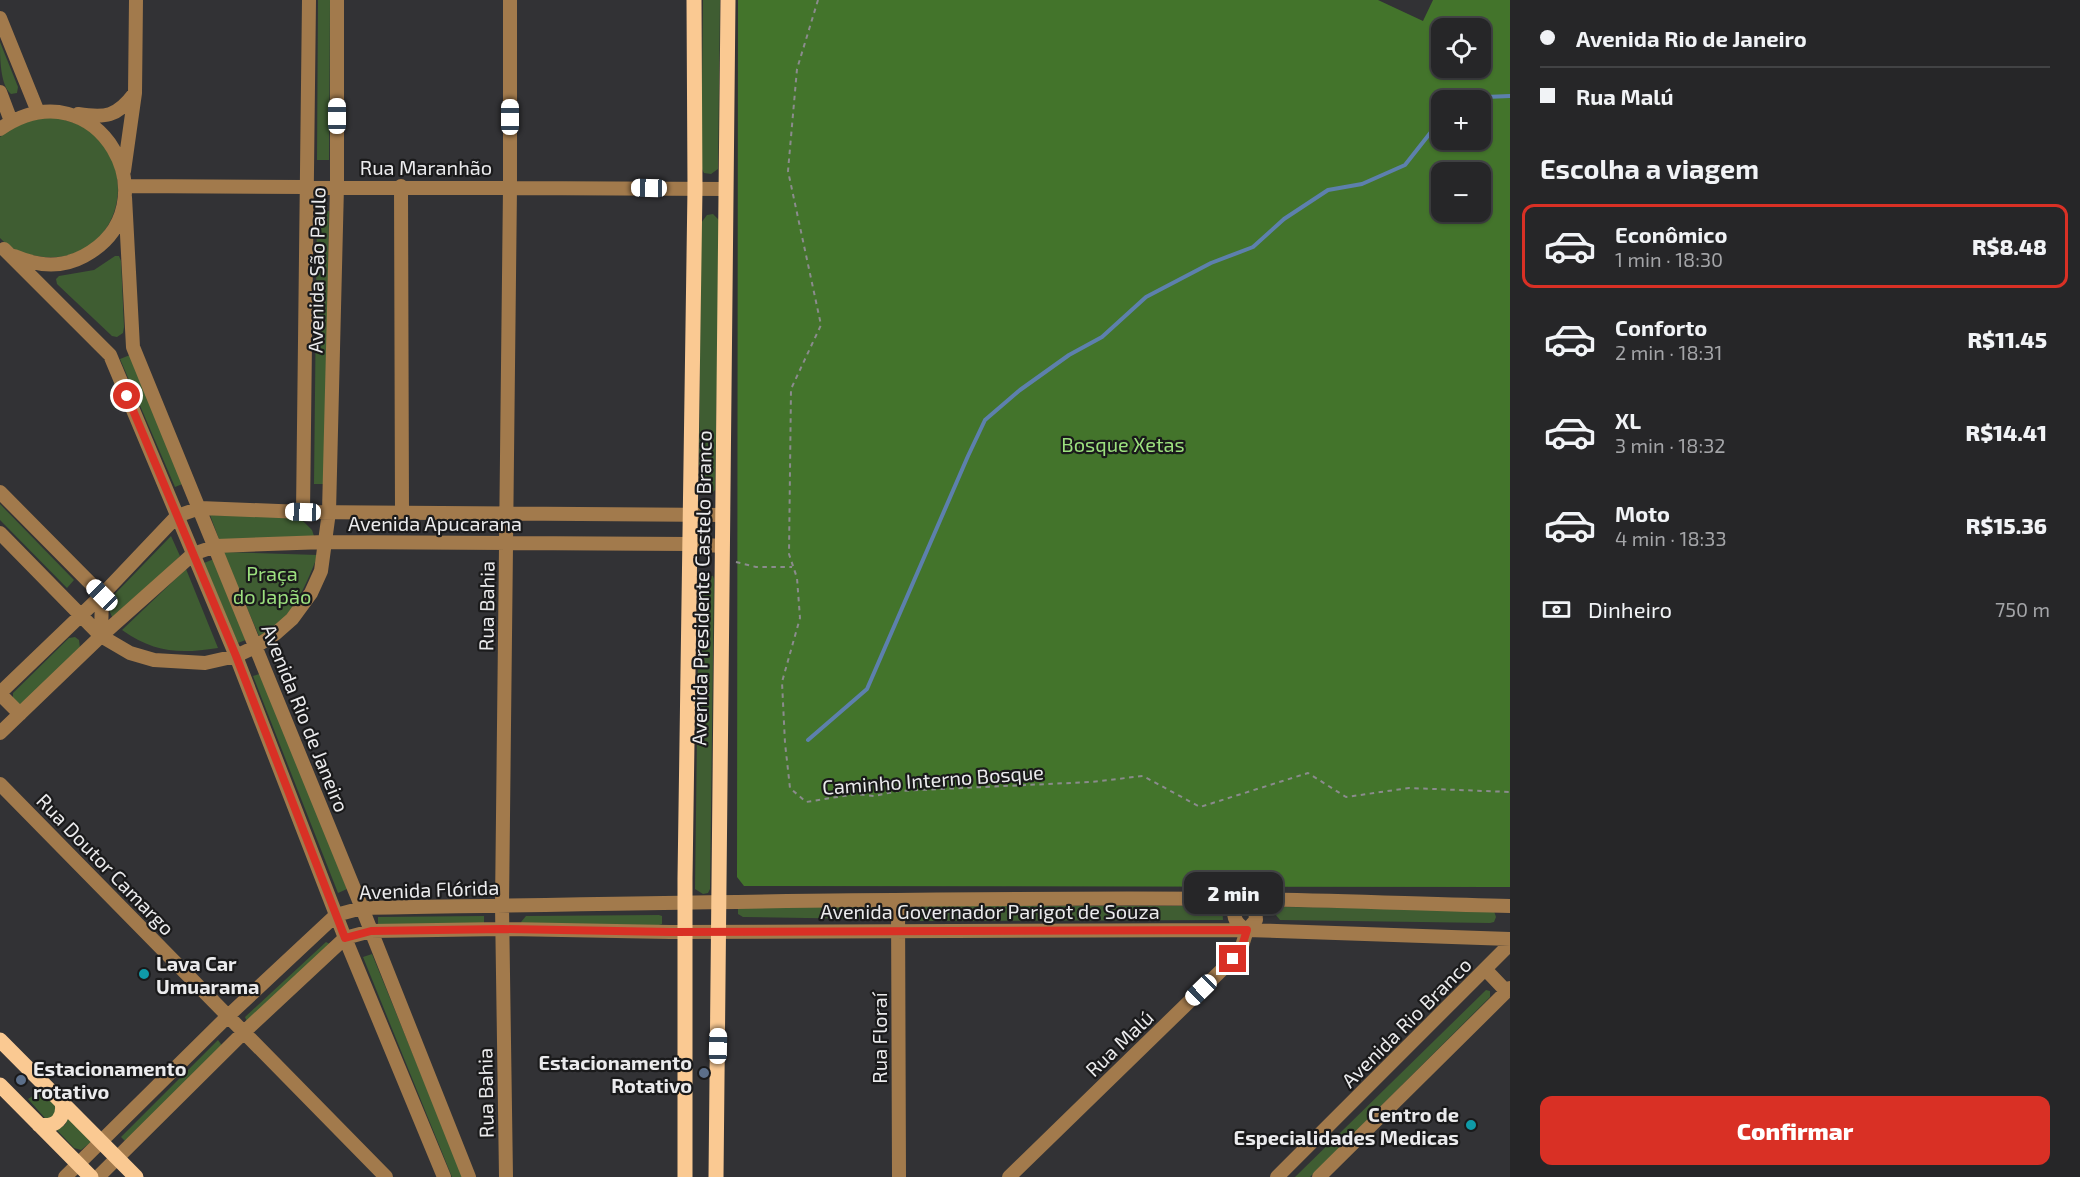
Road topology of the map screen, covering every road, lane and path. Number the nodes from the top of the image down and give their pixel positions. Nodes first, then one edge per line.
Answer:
1 (136, 0) edge
2 (309, 0) edge
3 (337, 0) edge
4 (510, 0) edge
5 (694, 0) edge
6 (728, 0) edge
7 (818, 0) edge
8 (0, 18) edge
9 (0, 92) edge
10 (135, 93) junction
11 (38, 112) junction
12 (62, 112) junction
13 (6, 125) edge
14 (125, 185) junction
15 (307, 186) junction
16 (338, 186) junction
17 (401, 186) junction
18 (510, 187) junction
19 (695, 188) junction
20 (726, 189) junction
21 (2, 248) edge
22 (133, 347) junction
23 (110, 355) junction
24 (0, 492) edge
25 (200, 508) junction
26 (303, 512) junction
27 (329, 512) junction
28 (402, 513) junction
29 (506, 514) junction
30 (690, 514) junction
31 (177, 516) junction
32 (723, 516) junction
33 (0, 533) edge
34 (325, 542) junction
35 (506, 543) junction
36 (689, 544) junction
37 (216, 546) junction
38 (722, 552) junction
39 (193, 554) junction
40 (793, 567) junction
41 (102, 595) junction
42 (81, 615) junction
43 (100, 636) junction
44 (255, 647) junction
45 (236, 656) junction
46 (0, 693) edge
47 (20, 714) junction
48 (0, 733) edge
49 (0, 784) edge
50 (1510, 792) edge
51 (1246, 899) junction
52 (898, 900) junction
53 (720, 901) junction
54 (685, 902) junction
55 (502, 906) junction
56 (1510, 906) edge
57 (362, 908) junction
58 (336, 915) junction
59 (503, 929) junction
60 (898, 930) junction
61 (1247, 930) junction
62 (371, 931) junction
63 (719, 931) junction
64 (685, 932) junction
65 (345, 938) junction
66 (1510, 939) edge
67 (1510, 944) edge
68 (1486, 970) junction
69 (1508, 989) edge
70 (228, 1016) junction
71 (244, 1032) junction
72 (0, 1040) edge
73 (0, 1085) edge
74 (62, 1102) junction
75 (39, 1125) junction
76 (102, 1142) junction
77 (117, 1158) junction
78 (78, 1165) junction
79 (65, 1177) edge
80 (91, 1177) edge
81 (98, 1177) edge
82 (136, 1177) edge
83 (386, 1177) edge
84 (444, 1177) edge
85 (469, 1177) edge
86 (506, 1177) edge
87 (685, 1177) edge
88 (716, 1177) edge
89 (898, 1177) edge
90 (1009, 1177) edge
91 (1277, 1177) edge
92 (1319, 1177) edge

1 - 10 street
2 - 15 street, Avenida São Paulo
3 - 16 street, Avenida São Paulo
4 - 18 street, Rua Bahia
5 - 19 main road, Avenida Presidente Castelo Branco
6 - 20 main road, Avenida Presidente Castelo Branco
7 - 40 path, Caminho Interno Bosque
8 - 11 street
9 - 13 street
10 - 12 street
10 - 14 street
11 - 12 street
11 - 13 street
12 - 14 street
14 - 15 street, Rua Maranhão
14 - 21 street
14 - 22 street, Avenida Rio de Janeiro
15 - 16 street, Rua Maranhão
15 - 26 street, Avenida São Paulo
16 - 17 street, Rua Maranhão
16 - 27 street, Avenida São Paulo
17 - 18 street, Rua Maranhão
17 - 28 street
18 - 19 street, Rua Maranhão
18 - 29 street, Rua Bahia
19 - 20 street, Rua Maranhão
19 - 30 main road, Avenida Presidente Castelo Branco
20 - 32 main road, Avenida Presidente Castelo Branco
21 - 23 street
22 - 23 street
22 - 25 street, Avenida Rio de Janeiro
23 - 31 street
24 - 41 street
25 - 26 street, Avenida Apucarana
25 - 31 street
25 - 37 street, Avenida Rio de Janeiro
26 - 27 street, Avenida Apucarana
26 - 34 street
27 - 28 street, Avenida Apucarana
27 - 34 street, Avenida São Paulo
28 - 29 street, Avenida Apucarana
29 - 30 street, Avenida Apucarana
29 - 35 street, Rua Bahia
30 - 32 street, Avenida Apucarana
30 - 36 main road, Avenida Presidente Castelo Branco
31 - 39 street
31 - 41 street
32 - 38 main road, Avenida Presidente Castelo Branco
33 - 42 street, Avenida São Paulo
34 - 35 street, Avenida Apucarana
34 - 37 street, Avenida Apucarana
34 - 44 street, Avenida São Paulo
35 - 36 street, Avenida Apucarana
35 - 55 street, Rua Bahia
36 - 38 street, Avenida Apucarana
36 - 54 main road, Avenida Presidente Castelo Branco
37 - 39 street, Avenida Apucarana
37 - 44 street, Avenida Rio de Janeiro
38 - 40 path
38 - 53 main road, Avenida Presidente Castelo Branco
39 - 43 street, Avenida Apucarana
39 - 45 street
40 - 50 path, Caminho Interno Bosque
41 - 42 street
41 - 43 street
42 - 43 street, Avenida São Paulo
42 - 46 street
43 - 45 street, Avenida São Paulo
43 - 47 street, Avenida Apucarana
44 - 45 street, Avenida São Paulo
44 - 57 street, Avenida Rio de Janeiro
45 - 58 street
46 - 47 street
47 - 48 street, Avenida Apucarana
49 - 70 street, Rua Doutor Camargo
51 - 52 street, Avenida Governador Parigot de Souza
51 - 56 street, Avenida Governador Parigot de Souza
51 - 61 street, Rua Malú
52 - 53 street, Avenida Governador Parigot de Souza
52 - 60 street, Rua Floraí
53 - 54 street, Avenida Governador Parigot de Souza
53 - 63 main road, Avenida Presidente Castelo Branco
54 - 55 street, Avenida Flórida
54 - 64 main road, Avenida Presidente Castelo Branco
55 - 57 street, Avenida Flórida
55 - 59 street, Rua Bahia
57 - 58 street, Avenida Flórida
57 - 62 street, Avenida Rio de Janeiro
58 - 65 street
58 - 70 street, Avenida Flórida
59 - 62 street, Avenida Flórida
59 - 64 street, Avenida Flórida
59 - 86 street, Rua Bahia
60 - 61 street, Avenida Governador Parigot de Souza
60 - 63 street, Avenida Governador Parigot de Souza
60 - 89 street, Rua Floraí
61 - 66 street, Avenida Governador Parigot de Souza
61 - 90 street, Rua Malú
62 - 65 street, Avenida Flórida
62 - 85 street, Avenida Rio de Janeiro
63 - 64 street, Avenida Governador Parigot de Souza
63 - 88 main road, Avenida Presidente Castelo Branco
64 - 87 main road, Avenida Presidente Castelo Branco
65 - 71 street, Avenida Flórida
65 - 84 street
67 - 68 street, Avenida Rio Branco
68 - 69 street
68 - 91 street, Avenida Rio Branco
69 - 92 street
70 - 71 street, Rua Doutor Camargo
70 - 76 street, Avenida Flórida
71 - 77 street, Avenida Flórida
71 - 83 street, Rua Doutor Camargo
72 - 74 main road
73 - 75 main road
74 - 75 main road
74 - 76 main road
75 - 78 main road
76 - 77 main road
76 - 78 street, Avenida Flórida
77 - 81 street, Avenida Flórida
77 - 82 main road
78 - 79 street, Avenida Flórida
78 - 80 main road

